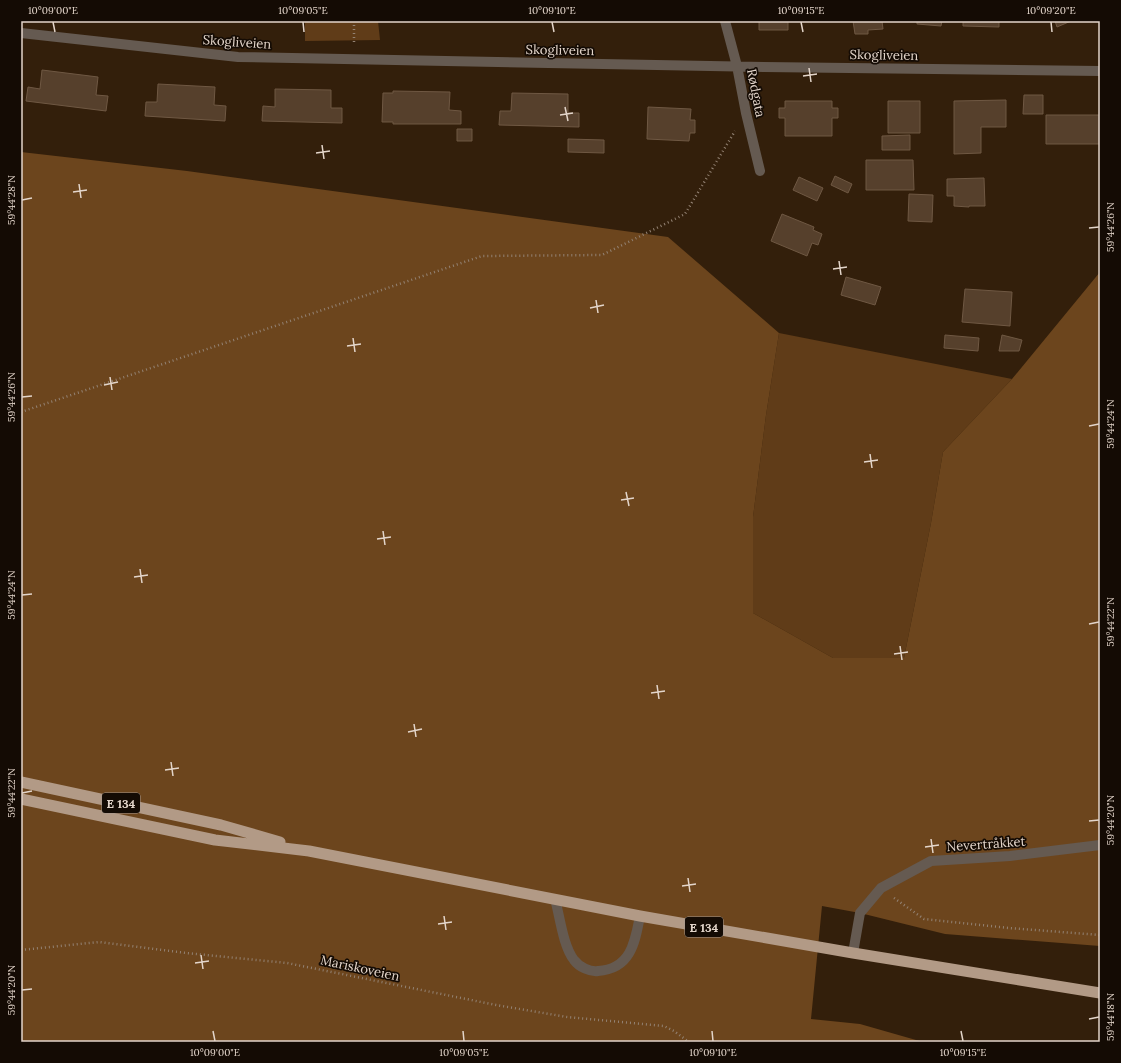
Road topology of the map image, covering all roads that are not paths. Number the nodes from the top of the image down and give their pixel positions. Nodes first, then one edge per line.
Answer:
1 (725, 21) edge
2 (21, 33) edge
3 (737, 66) junction
4 (1100, 71) edge
5 (760, 171) dead end
6 (21, 782) edge
7 (21, 799) edge
8 (1100, 845) edge
9 (309, 851) junction
10 (555, 899) junction
11 (640, 916) junction
12 (853, 953) junction
13 (1100, 993) edge

1 - 3 street, Rødgata
2 - 3 street, Skogliveien
3 - 4 street, Skogliveien
3 - 5 street, Rødgata
6 - 9 highway, E 134
7 - 9 highway, E 134
8 - 12 street, Nevertråkket
9 - 10 highway, E 134
10 - 11 highway, E 134
10 - 11 street
11 - 12 highway, E 134
12 - 13 highway, E 134

